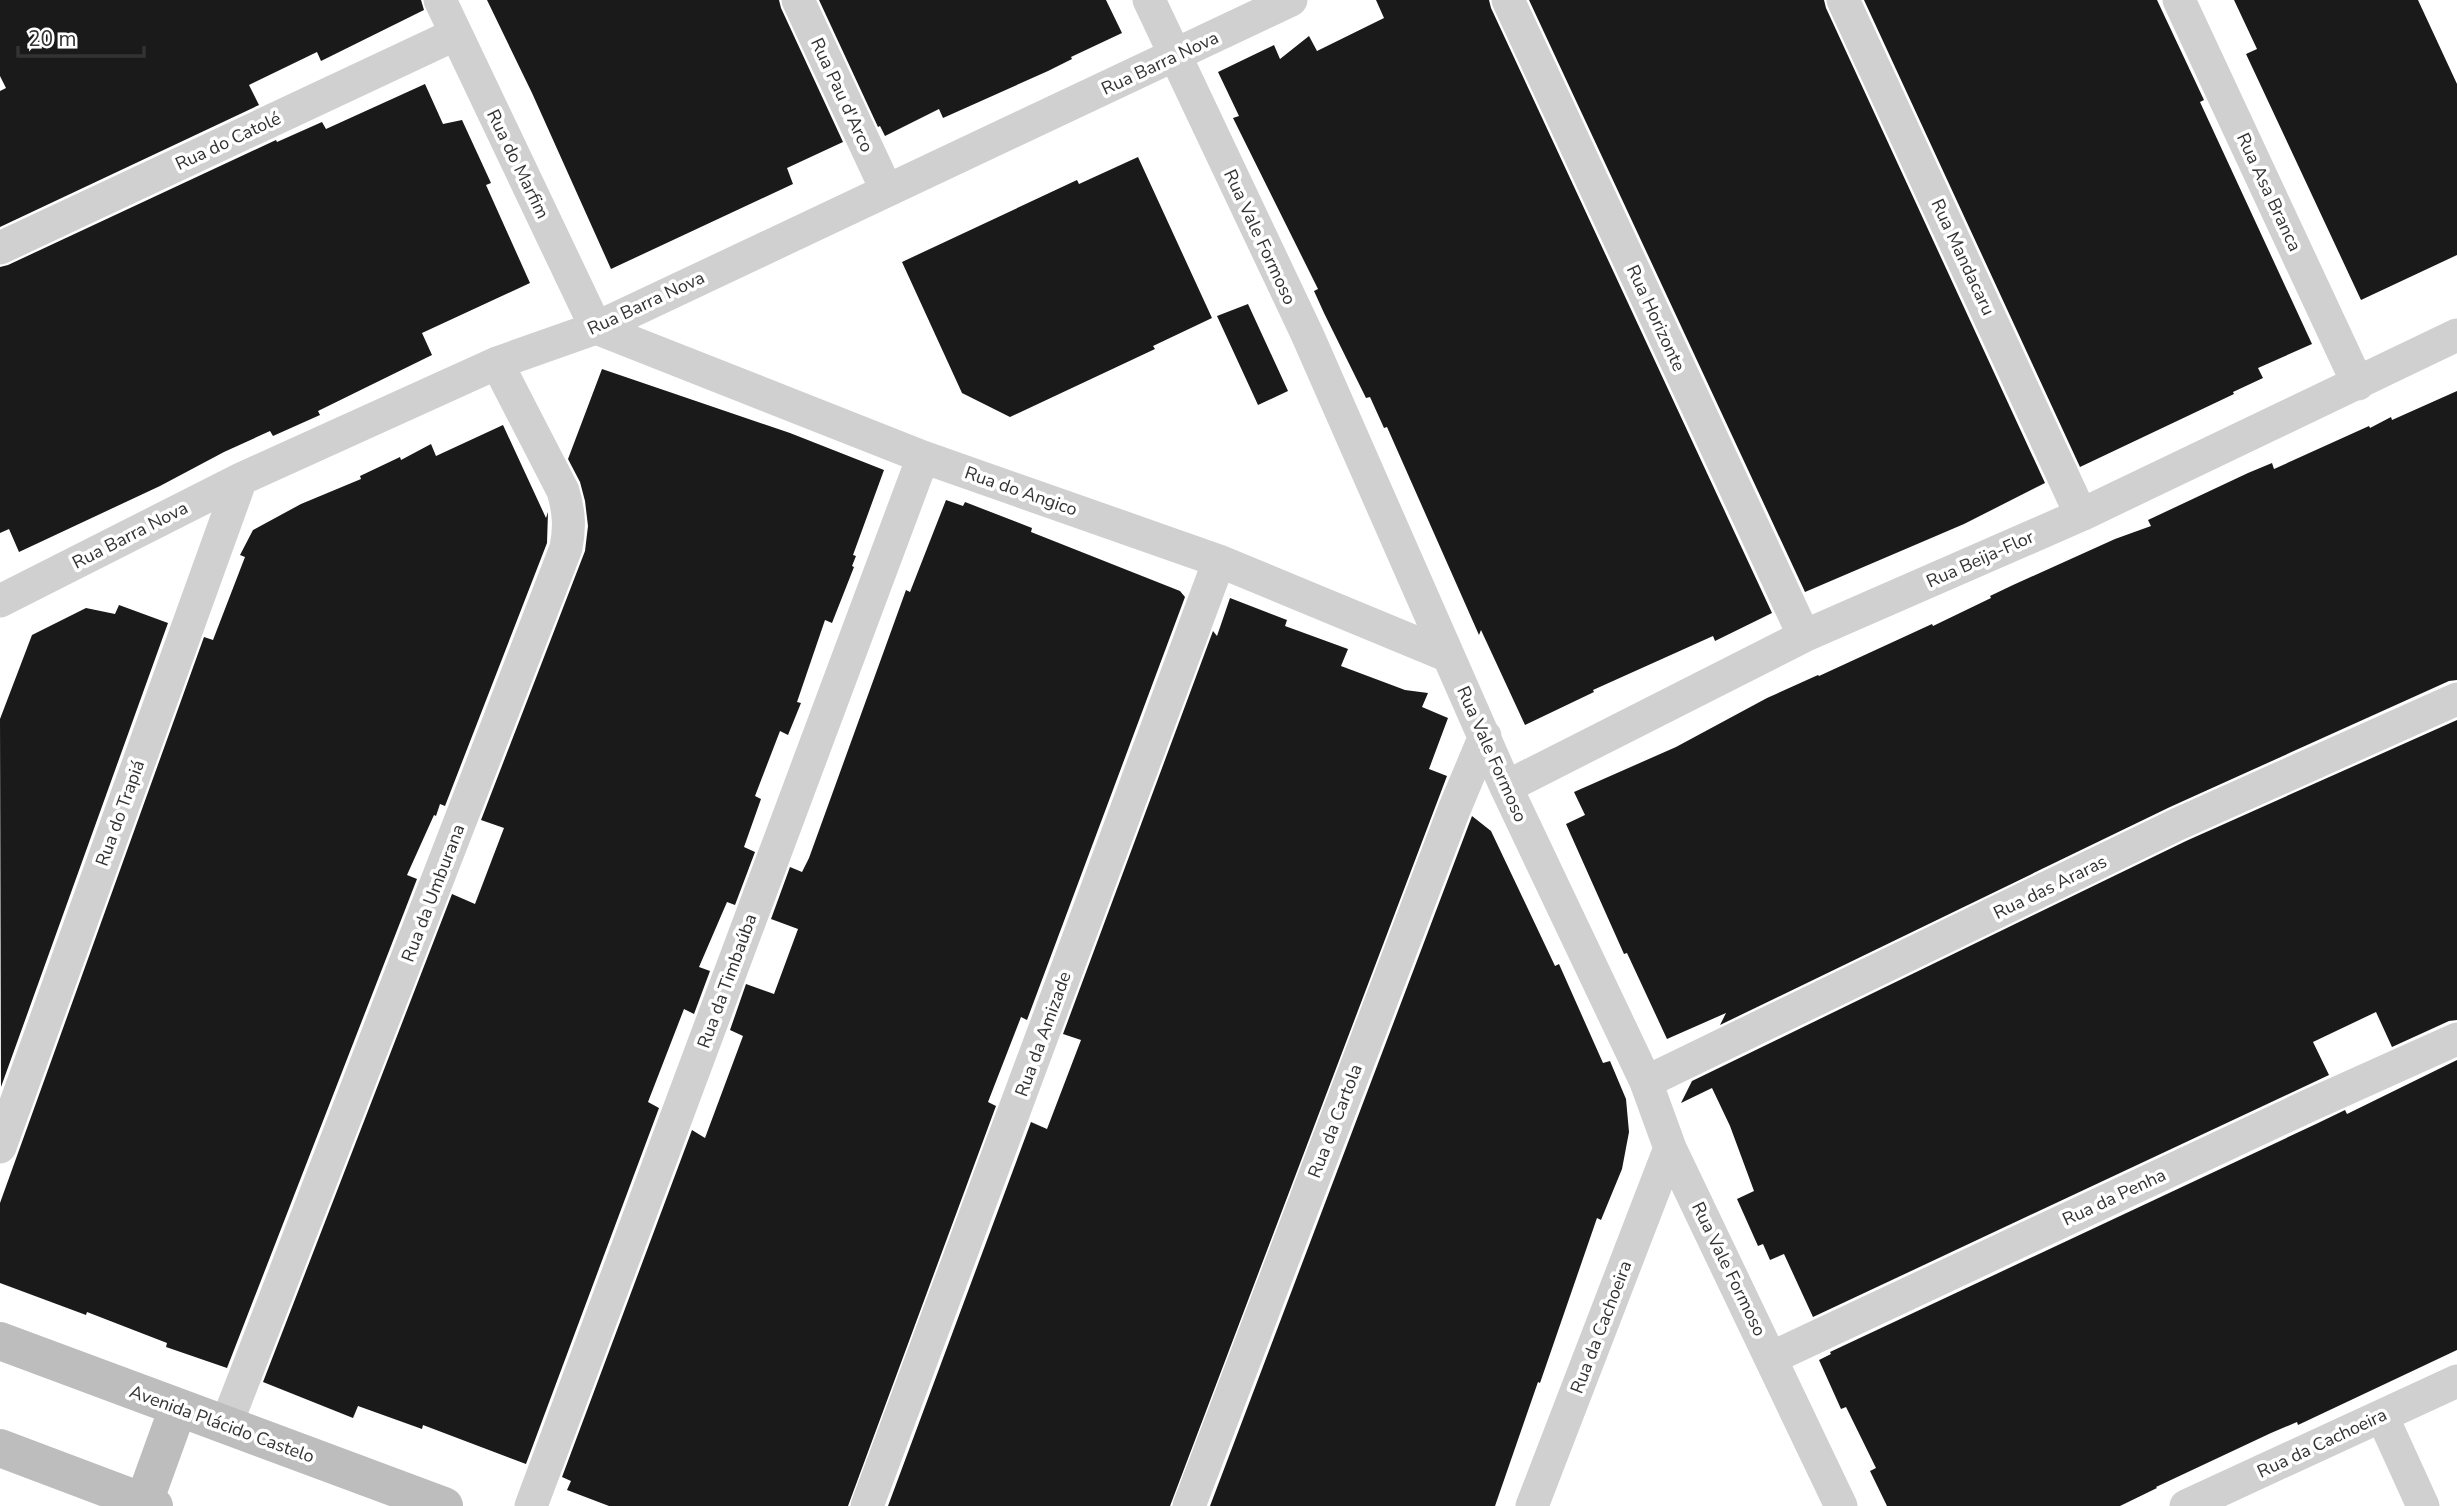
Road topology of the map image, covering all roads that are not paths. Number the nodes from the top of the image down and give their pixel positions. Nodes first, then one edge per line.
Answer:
1 (440, 0) edge
2 (798, 0) edge
3 (1149, 0) edge
4 (1291, 0) edge
5 (1507, 0) edge
6 (1843, 0) edge
7 (2179, 0) edge
8 (456, 34) junction
9 (1175, 57) junction
10 (886, 189) junction
11 (0, 248) edge
12 (596, 328) junction
13 (2457, 335) edge
14 (497, 363) junction
15 (2358, 384) junction
16 (923, 457) junction
17 (241, 479) junction
18 (2081, 514) junction
19 (1219, 561) junction
20 (0, 601) edge
21 (1804, 636) junction
22 (1446, 655) junction
23 (2457, 699) edge
24 (1485, 736) junction
25 (1506, 787) junction
26 (2457, 1039) edge
27 (1646, 1082) junction
28 (0, 1147) edge
29 (1670, 1148) junction
30 (0, 1341) edge
31 (1772, 1357) junction
32 (2457, 1381) edge
33 (178, 1408) junction
34 (2386, 1424) junction
35 (226, 1425) junction
36 (0, 1448) edge
37 (149, 1504) edge
38 (444, 1506) edge
39 (531, 1506) edge
40 (867, 1506) edge
41 (1189, 1506) edge
42 (1532, 1506) edge
43 (1841, 1506) edge
44 (2186, 1506) edge
45 (2423, 1506) edge

1 - 8 street, Rua do Marfim
2 - 10 street, Rua Pau d'Arco
3 - 9 street, Rua Vale Formoso
4 - 9 street, Rua Barra Nova
5 - 21 street, Rua Horizonte
6 - 18 street, Rua Mandacaru
7 - 15 street, Rua Asa Branca
8 - 11 street, Rua do Catolé
8 - 12 street, Rua do Marfim
9 - 10 street, Rua Barra Nova
9 - 22 street, Rua Vale Formoso
10 - 12 street, Rua Barra Nova
12 - 14 street, Rua Barra Nova
12 - 16 street, Rua do Angico
13 - 15 street, Rua Beija-Flor
14 - 17 street, Rua Barra Nova
14 - 35 street, Rua da Umburana
15 - 18 street, Rua Beija-Flor
16 - 19 street, Rua do Angico
16 - 39 street, Rua da Timbaúba
17 - 20 street, Rua Barra Nova
17 - 28 street, Rua do Trapiá
18 - 21 street, Rua Beija-Flor
19 - 22 street, Rua do Angico
19 - 40 street, Rua da Amizade
21 - 25 street, Rua Beija-Flor
22 - 24 street, Rua Vale Formoso
23 - 27 street, Rua das Araras
24 - 25 street, Rua Vale Formoso
24 - 41 street, Rua da Cartola
25 - 27 street, Rua Vale Formoso
26 - 31 street, Rua da Penha
27 - 29 street, Rua Vale Formoso
29 - 31 street, Rua Vale Formoso
29 - 42 street, Rua da Cachoeira
30 - 33 street, Avenida Plácido Castelo
31 - 43 street, Rua Vale Formoso
32 - 34 street, Rua da Cachoeira
33 - 35 street, Avenida Plácido Castelo
33 - 37 street
34 - 44 street, Rua da Cachoeira
34 - 45 street
35 - 38 street, Avenida Plácido Castelo
36 - 37 street

